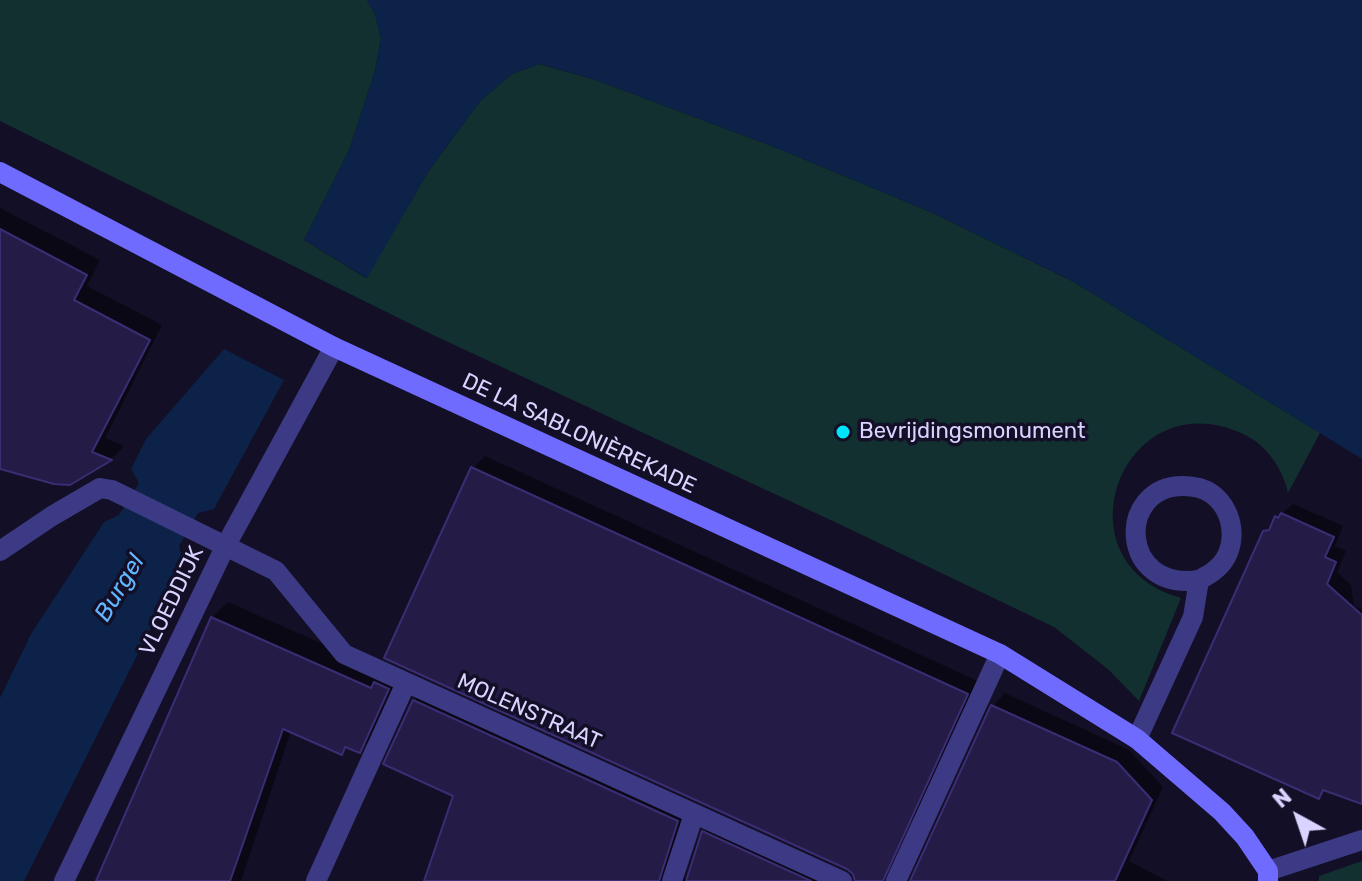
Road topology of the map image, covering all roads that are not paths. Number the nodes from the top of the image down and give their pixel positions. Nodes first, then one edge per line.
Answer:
1 (0, 172) edge
2 (334, 347) junction
3 (225, 547) junction
4 (0, 549) edge
5 (1199, 580) junction
6 (1000, 654) junction
7 (406, 683) junction
8 (1137, 739) junction
9 (694, 814) junction
10 (1362, 840) edge
11 (1268, 876) edge
12 (64, 881) edge
13 (316, 881) edge
14 (672, 881) edge
15 (842, 881) edge
16 (896, 881) edge

1 - 2 street, DE LA SABLONIÈREKADE
2 - 3 street, VLOEDDIJK
2 - 6 street, DE LA SABLONIÈREKADE
3 - 4 street, MOLENSTRAAT
3 - 7 street, MOLENSTRAAT
3 - 12 street, VLOEDDIJK
5 - 5 street
5 - 8 street
6 - 8 street, DE LA SABLONIÈREKADE
6 - 16 street
7 - 9 street, MOLENSTRAAT
7 - 13 street
8 - 11 street, DE LA SABLONIÈREKADE
9 - 14 street
9 - 15 street, MOLENSTRAAT
10 - 11 street

